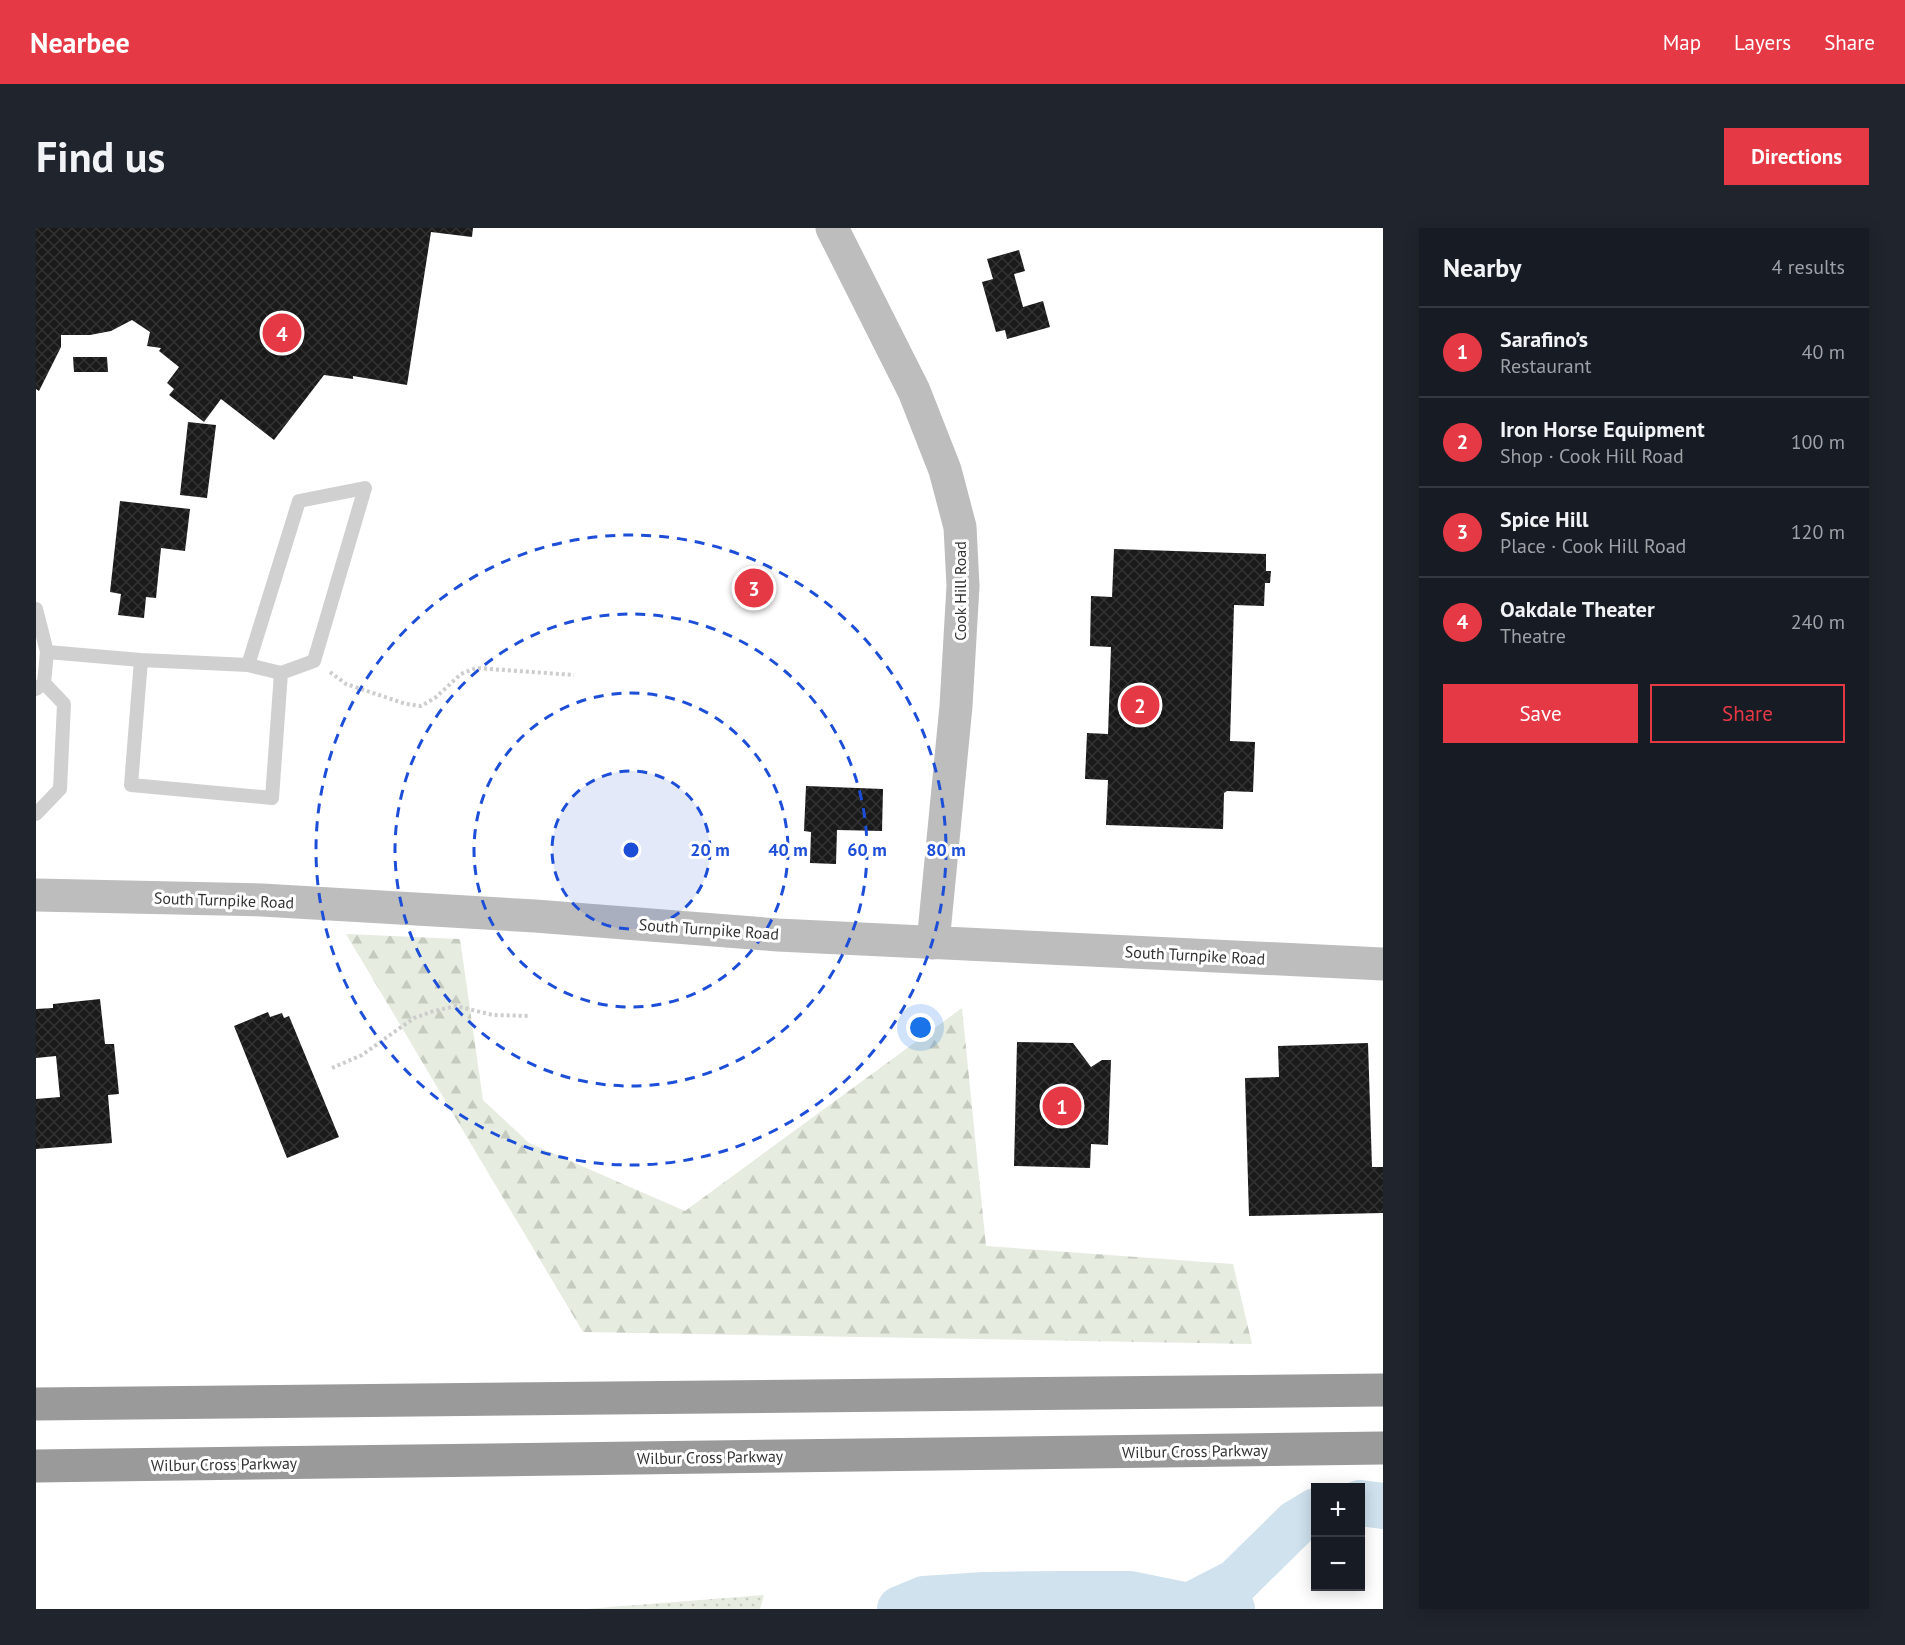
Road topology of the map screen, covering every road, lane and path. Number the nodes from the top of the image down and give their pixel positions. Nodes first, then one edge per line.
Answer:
1 (832, 228) edge
2 (36, 609) edge
3 (48, 652) junction
4 (141, 660) junction
5 (248, 665) junction
6 (282, 673) junction
7 (574, 675) dead end
8 (346, 684) dead end
9 (40, 686) edge
10 (36, 814) edge
11 (36, 895) edge
12 (933, 943) junction
13 (1383, 964) edge
14 (530, 1016) dead end
15 (332, 1068) dead end
16 (1383, 1390) edge
17 (36, 1404) edge
18 (1383, 1448) edge
19 (36, 1466) edge

1 - 12 main road, Cook Hill Road
2 - 3 lane
3 - 4 lane
3 - 9 lane
4 - 5 lane
4 - 6 lane
5 - 6 lane
5 - 6 lane
7 - 8 path
9 - 10 lane
11 - 12 main road, South Turnpike Road
12 - 13 main road, South Turnpike Road
14 - 15 path
16 - 17 highway
18 - 19 highway, Wilbur Cross Parkway

